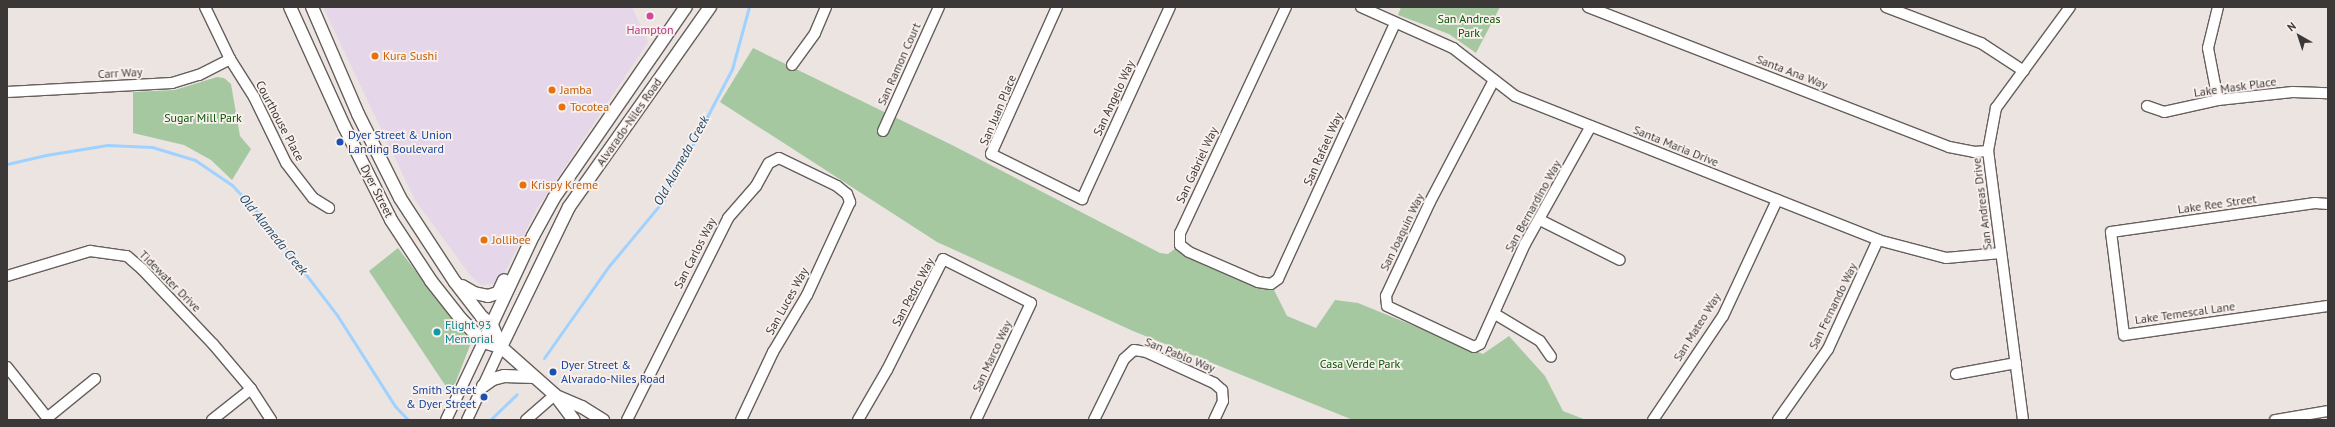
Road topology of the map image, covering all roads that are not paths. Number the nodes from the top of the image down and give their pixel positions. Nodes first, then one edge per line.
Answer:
1 (204, 7) edge
2 (290, 7) edge
3 (312, 7) edge
4 (686, 7) edge
5 (710, 7) edge
6 (826, 7) edge
7 (939, 7) edge
8 (1057, 7) edge
9 (1170, 7) edge
10 (1286, 7) edge
11 (1361, 7) edge
12 (1588, 7) edge
13 (1886, 7) edge
14 (2070, 7) edge
15 (2218, 7) edge
16 (1395, 23) junction
17 (230, 59) junction
18 (792, 65) dead end
19 (2024, 71) junction
20 (1494, 80) junction
21 (7, 92) edge
22 (2328, 93) edge
23 (2218, 100) junction
24 (2147, 106) dead end
25 (1591, 126) junction
26 (883, 131) dead end
27 (1988, 151) junction
28 (848, 194) joint
29 (1082, 199) joint
30 (1777, 200) junction
31 (2328, 204) edge
32 (330, 208) dead end
33 (1540, 220) junction
34 (2111, 232) joint
35 (533, 236) junction
36 (1878, 240) junction
37 (2001, 252) junction
38 (1620, 260) dead end
39 (7, 276) edge
40 (456, 282) junction
41 (1271, 284) joint
42 (1031, 303) joint
43 (2328, 306) edge
44 (1495, 314) junction
45 (492, 325) junction
46 (483, 342) junction
47 (1480, 344) joint
48 (500, 347) junction
49 (1552, 357) dead end
50 (2016, 363) junction
51 (7, 367) edge
52 (1956, 374) dead end
53 (534, 377) junction
54 (95, 379) dead end
55 (483, 386) junction
56 (251, 388) junction
57 (555, 395) junction
58 (2328, 412) edge
59 (48, 419) edge
60 (212, 420) edge
61 (271, 420) edge
62 (446, 420) edge
63 (467, 420) edge
64 (526, 420) edge
65 (574, 420) edge
66 (603, 420) edge
67 (627, 420) edge
68 (741, 420) edge
69 (858, 420) edge
70 (976, 420) edge
71 (1094, 420) edge
72 (1214, 420) edge
73 (1653, 420) edge
74 (1778, 420) edge
75 (2024, 420) edge
76 (2276, 420) edge

1 - 17 street, Courthouse Place
2 - 46 main road, Dyer Street
3 - 40 main road, Dyer Street
4 - 35 main road, Alvarado-Niles Road
5 - 48 main road, Alvarado-Niles Road
6 - 18 street
7 - 26 street, San Ramon Court
8 - 29 street, San Juan Place
9 - 29 street, San Angelo Way
10 - 41 street, San Gabriel Way
11 - 16 street, Santa Maria Drive
12 - 27 street, Santa Ana Way
13 - 19 street
14 - 19 street, San Andreas Drive
15 - 23 street
16 - 20 street, Santa Maria Drive
16 - 41 street, San Rafael Way
17 - 21 street, Carr Way
17 - 32 street, Courthouse Place
19 - 27 street, San Andreas Drive
20 - 25 street, Santa Maria Drive
20 - 47 street, San Joaquin Way
22 - 23 street, Lake Mask Place
23 - 24 street, Lake Mask Place
25 - 30 street, Santa Maria Drive
25 - 33 street, San Bernardino Way
27 - 37 street, San Andreas Drive
28 - 67 street, San Carlos Way
28 - 68 street, San Luces Way
30 - 36 street, Santa Maria Drive
30 - 73 street, San Mateo Way
31 - 34 street, Lake Ree Street
33 - 38 street
33 - 44 street, San Bernardino Way
34 - 43 street, Lake Temescal Lane
35 - 40 main road
35 - 45 main road, Alvarado-Niles Road
36 - 37 street, Santa Maria Drive
36 - 74 street, San Fernando Way
37 - 50 street, San Andreas Drive
39 - 56 street, Tidewater Drive
40 - 45 main road, Dyer Street
42 - 69 street, San Pedro Way
42 - 70 street, San Marco Way
44 - 47 street, San Bernardino Way
44 - 49 street
45 - 46 main road, Alvarado-Niles Road
45 - 48 main road, Dyer Street
46 - 48 main road, Dyer Street
46 - 62 street
48 - 53 main road, Dyer Street
48 - 55 street
50 - 52 street
50 - 75 street, San Andreas Drive
51 - 59 street
53 - 55 main road
53 - 57 main road, Dyer Street
54 - 59 street
55 - 63 street
56 - 60 street
56 - 61 street, Tidewater Drive
57 - 64 street
57 - 65 main road, Dyer Street
57 - 66 main road, Dyer Street
58 - 76 street
71 - 72 street, San Pablo Way

